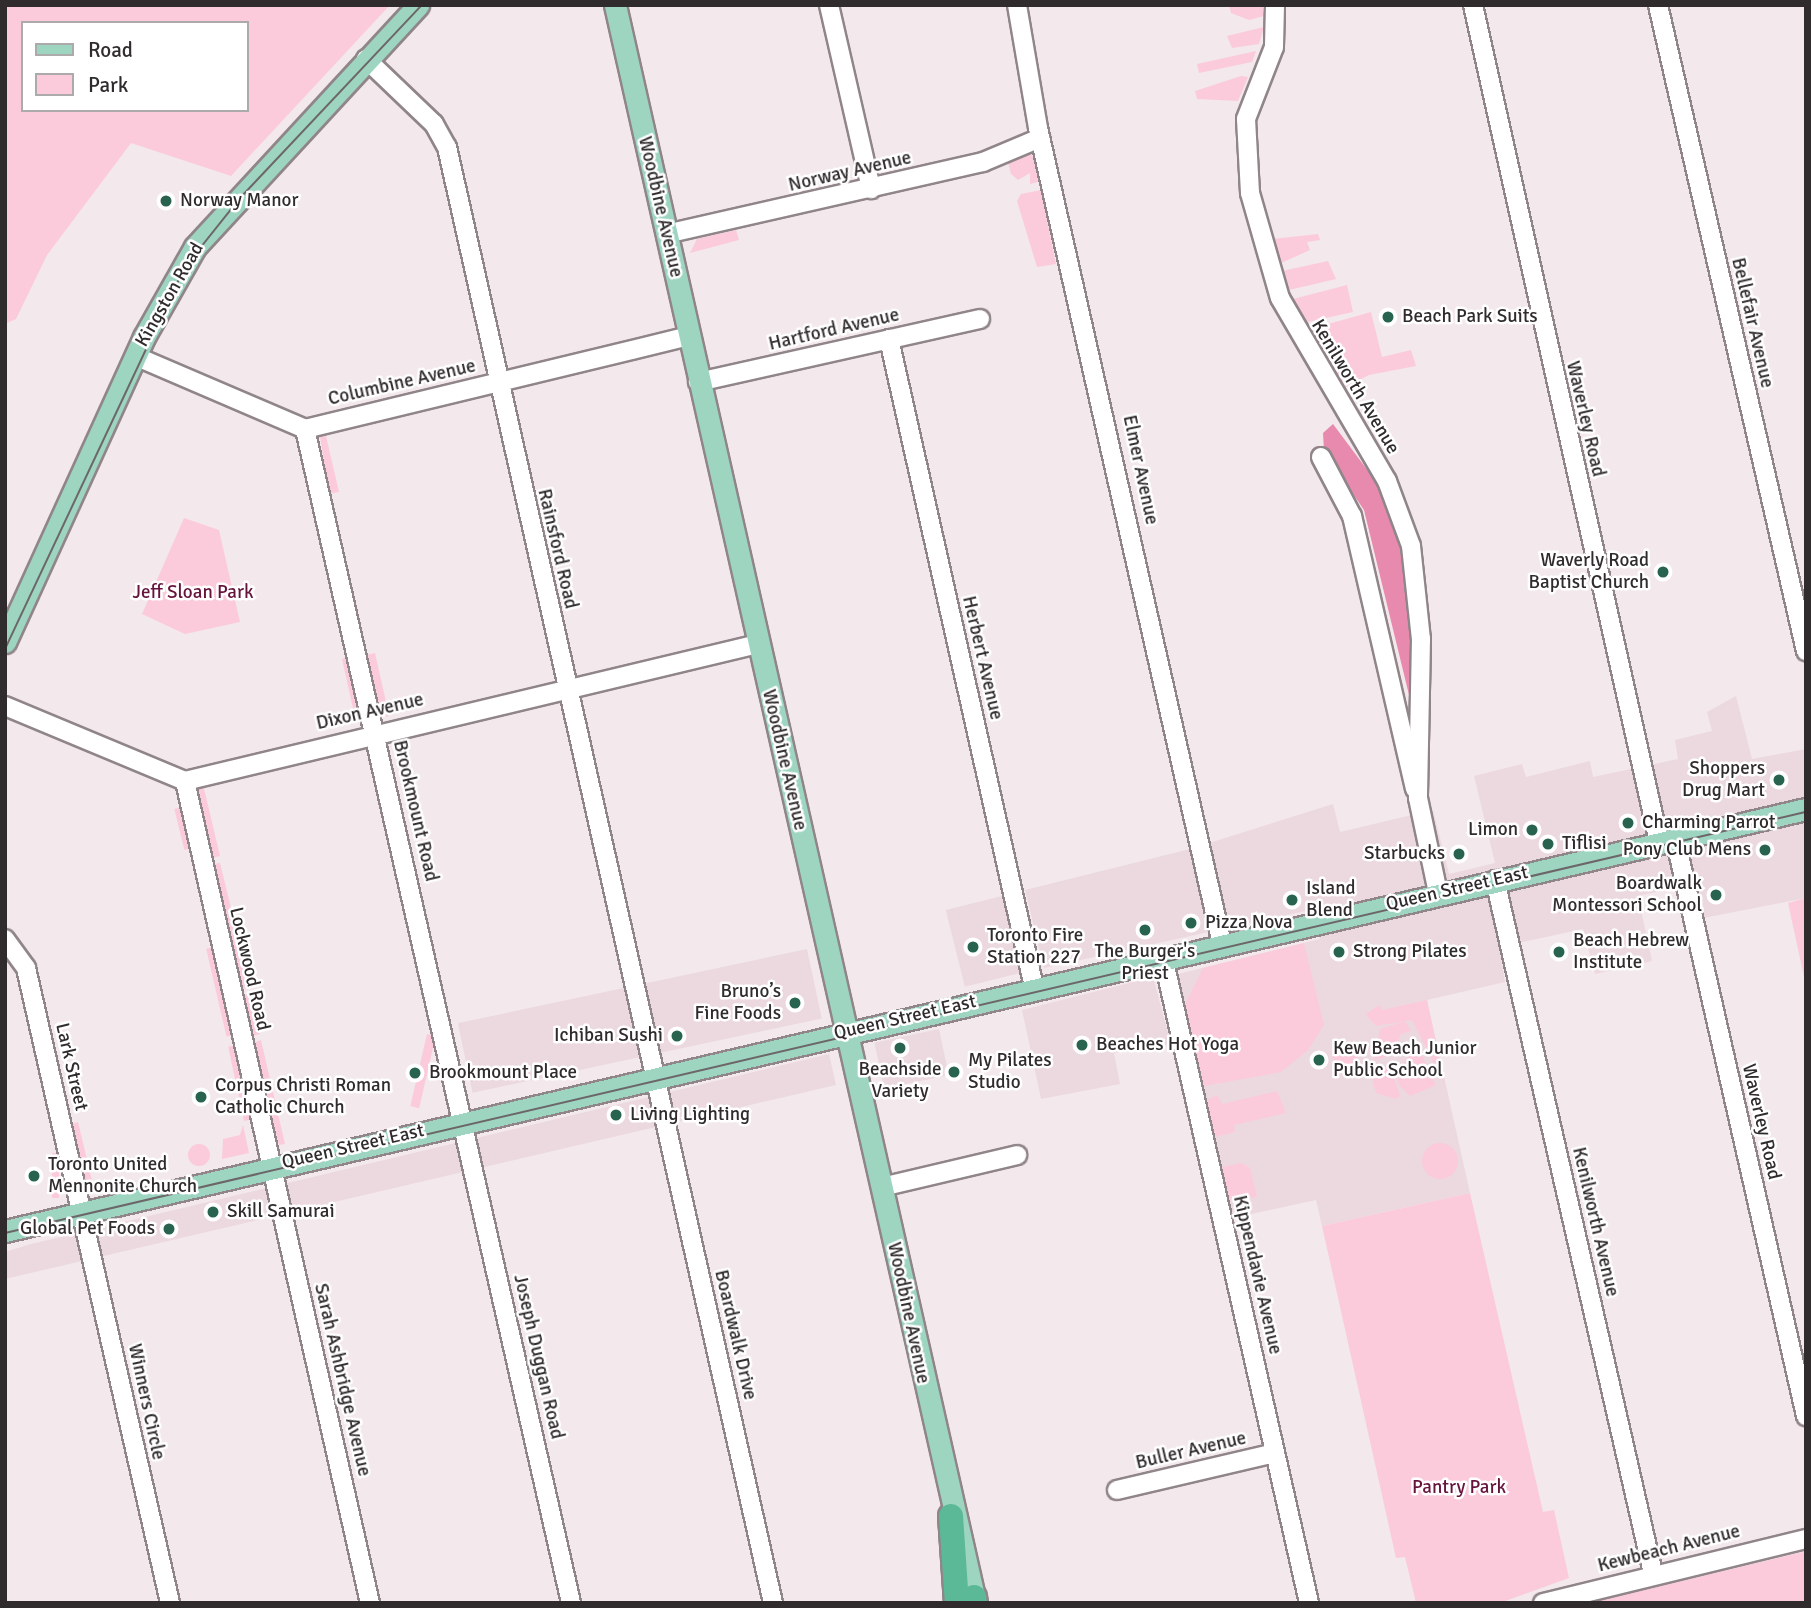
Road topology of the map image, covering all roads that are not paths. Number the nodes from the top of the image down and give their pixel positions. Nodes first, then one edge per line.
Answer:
1 (418, 5) edge
2 (615, 5) edge
3 (829, 5) edge
4 (1017, 5) edge
5 (1275, 5) edge
6 (1473, 5) edge
7 (1658, 5) edge
8 (366, 59) junction
9 (1040, 138) junction
10 (870, 189) junction
11 (666, 234) junction
12 (979, 319) dead end
13 (688, 336) junction
14 (889, 339) junction
15 (135, 356) junction
16 (499, 382) junction
17 (698, 382) junction
18 (305, 429) junction
19 (1321, 457) dead end
20 (11, 614) edge
21 (5, 642) edge
22 (758, 645) junction
23 (1806, 651) edge
24 (567, 688) junction
25 (5, 706) edge
26 (376, 732) junction
27 (185, 781) junction
28 (1418, 798) junction
29 (1806, 809) edge
30 (1667, 840) junction
31 (1495, 880) junction
32 (1438, 893) junction
33 (5, 939) edge
34 (1222, 944) junction
35 (1163, 957) junction
36 (1034, 987) junction
37 (846, 1031) junction
38 (655, 1076) junction
39 (464, 1121) junction
40 (1017, 1155) dead end
41 (273, 1166) junction
42 (882, 1187) junction
43 (83, 1211) junction
44 (5, 1231) edge
45 (1806, 1416) edge
46 (1275, 1453) junction
47 (1117, 1490) dead end
48 (951, 1516) joint
49 (1806, 1538) edge
50 (1653, 1573) junction
51 (970, 1601) edge
52 (170, 1603) edge
53 (370, 1603) edge
54 (571, 1603) edge
55 (773, 1603) edge
56 (1308, 1603) edge
57 (1543, 1603) edge

1 - 8 main road, Kingston Road
2 - 11 main road, Woodbine Avenue
3 - 10 street
4 - 9 street, Elmer Avenue
5 - 28 street, Kenilworth Avenue
6 - 30 street, Waverley Road
7 - 23 street, Bellefair Avenue
8 - 15 main road, Kingston Road
8 - 16 street, Rainsford Road
9 - 10 street, Norway Avenue
9 - 34 street, Elmer Avenue
10 - 11 street, Norway Avenue
11 - 13 main road, Woodbine Avenue
12 - 14 street, Hartford Avenue
13 - 16 street, Columbine Avenue
13 - 17 main road, Woodbine Avenue
14 - 17 street, Hartford Avenue
14 - 36 street, Herbert Avenue
15 - 18 street
15 - 20 main road, Kingston Road
16 - 18 street, Columbine Avenue
16 - 24 street, Rainsford Road
17 - 22 main road, Woodbine Avenue
18 - 26 street, Brookmount Road
19 - 28 street, Kenilworth Avenue
20 - 21 main road, Kingston Road
22 - 24 street, Dixon Avenue
22 - 37 main road, Woodbine Avenue
24 - 26 street, Dixon Avenue
24 - 38 street, Rainsford Road
25 - 27 street
26 - 27 street, Dixon Avenue
26 - 39 street, Brookmount Road
27 - 41 street, Lockwood Road
28 - 32 street, Kenilworth Avenue
29 - 30 main road, Queen Street East
30 - 31 main road, Queen Street East
30 - 45 street, Waverley Road
31 - 32 main road, Queen Street East
31 - 50 street, Kenilworth Avenue
32 - 34 main road, Queen Street East
33 - 43 street, Lark Street
34 - 35 main road, Queen Street East
35 - 36 main road, Queen Street East
35 - 46 street, Kippendavie Avenue
36 - 37 main road, Queen Street East
37 - 38 main road, Queen Street East
37 - 42 main road, Woodbine Avenue
38 - 39 main road, Queen Street East
38 - 55 street, Boardwalk Drive
39 - 41 main road, Queen Street East
39 - 54 street, Joseph Duggan Road
40 - 42 street
41 - 43 main road, Queen Street East
41 - 53 street, Sarah Ashbridge Avenue
42 - 48 main road, Woodbine Avenue
43 - 44 main road, Queen Street East
43 - 52 street, Winners Circle
46 - 47 street, Buller Avenue
46 - 56 street, Kippendavie Avenue
48 - 51 highway, Woodbine Avenue
49 - 50 street, Kewbeach Avenue
50 - 57 street, Kewbeach Avenue

